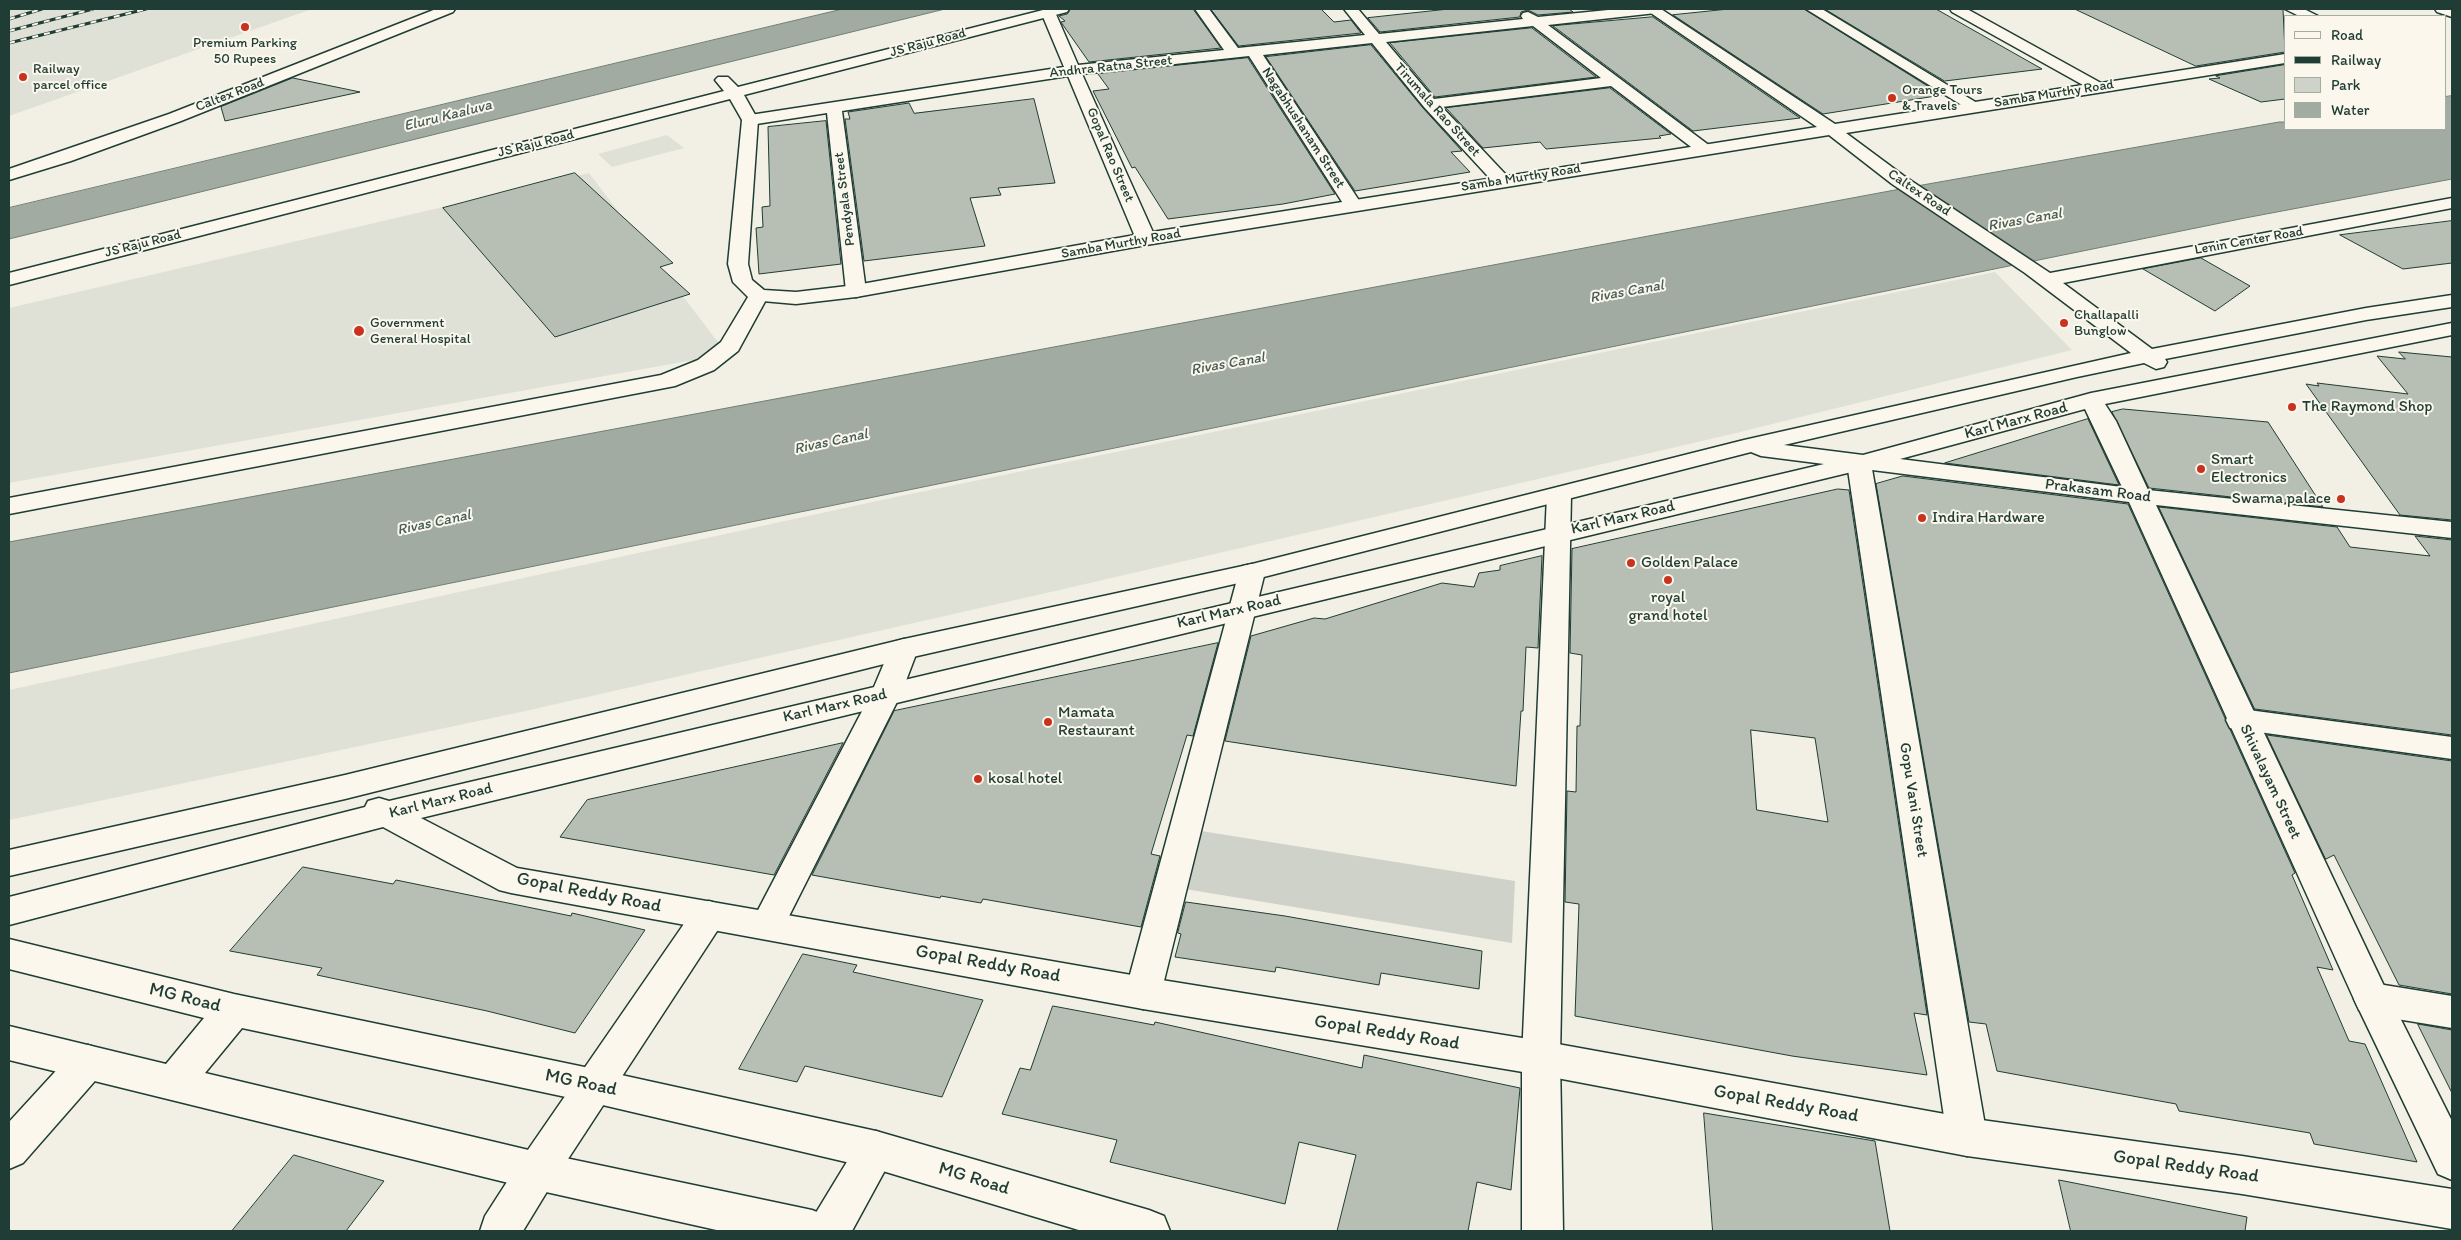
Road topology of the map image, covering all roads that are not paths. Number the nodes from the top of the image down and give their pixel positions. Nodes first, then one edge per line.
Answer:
1 (420, 9) edge
2 (448, 9) edge
3 (1009, 9) edge
4 (1202, 9) edge
5 (1351, 9) edge
6 (1520, 9) edge
7 (1653, 9) edge
8 (1813, 9) edge
9 (1956, 9) edge
10 (2292, 9) edge
11 (2442, 9) edge
12 (1055, 10) edge
13 (2452, 13) edge
14 (2308, 15) edge
15 (1535, 21) junction
16 (1374, 38) junction
17 (1253, 51) junction
18 (1234, 54) junction
19 (2284, 58) edge
20 (1074, 70) junction
21 (723, 80) junction
22 (1612, 81) junction
23 (2097, 87) junction
24 (736, 93) junction
25 (646, 99) dead end
26 (1430, 104) junction
27 (1974, 106) junction
28 (834, 107) junction
29 (750, 120) junction
30 (1831, 129) junction
31 (1704, 149) junction
32 (9, 162) edge
33 (9, 175) edge
34 (1502, 181) junction
35 (2452, 203) edge
36 (1353, 205) junction
37 (1146, 239) junction
38 (2040, 274) junction
39 (9, 279) edge
40 (856, 291) junction
41 (758, 296) junction
42 (2449, 305) edge
43 (2452, 330) edge
44 (2147, 356) junction
45 (2184, 382) junction
46 (2091, 400) junction
47 (1744, 447) junction
48 (1859, 463) junction
49 (1560, 496) junction
50 (2137, 496) junction
51 (9, 506) edge
52 (2452, 530) edge
53 (1558, 534) junction
54 (1252, 572) junction
55 (1243, 608) junction
56 (904, 649) junction
57 (886, 694) junction
58 (2241, 720) junction
59 (2452, 748) edge
60 (345, 787) junction
61 (385, 814) junction
62 (9, 863) edge
63 (9, 911) edge
64 (709, 915) junction
65 (768, 924) junction
66 (9, 954) edge
67 (1143, 993) junction
68 (2372, 999) junction
69 (234, 1010) junction
70 (2452, 1012) edge
71 (9, 1043) edge
72 (1540, 1058) junction
73 (88, 1062) junction
74 (172, 1083) junction
75 (594, 1086) junction
76 (1966, 1137) junction
77 (9, 1150) edge
78 (876, 1150) junction
79 (2452, 1162) edge
80 (537, 1171) junction
81 (2452, 1209) edge
82 (500, 1231) edge
83 (812, 1231) edge
84 (829, 1231) edge
85 (1149, 1231) edge
86 (1542, 1231) edge

1 - 32 street, Caltex Road
2 - 33 street, Caltex Road
3 - 21 street, JS Raju Road
4 - 18 street
5 - 16 street, Tirumala Rao Street
6 - 15 street
7 - 15 street, Andhra Ratna Street
7 - 30 street, Caltex Road
8 - 27 street
9 - 23 street
10 - 14 street
11 - 13 street
12 - 20 street, Gopal Rao Street
12 - 24 street, JS Raju Road
15 - 16 street, Andhra Ratna Street
15 - 22 street
16 - 17 street, Andhra Ratna Street
16 - 26 street, Tirumala Rao Street
17 - 18 street, Andhra Ratna Street
17 - 36 street, Nagabhushanam Street
18 - 20 street, Andhra Ratna Street
19 - 23 street, Samba Murthy Road
20 - 28 street, Andhra Ratna Street
20 - 37 street, Gopal Rao Street
21 - 24 street
21 - 25 street, JS Raju Road
22 - 26 street
22 - 31 street
23 - 27 street, Samba Murthy Road
24 - 29 street
24 - 39 street, JS Raju Road
26 - 34 street, Tirumala Rao Street
27 - 30 street, Samba Murthy Road
28 - 29 street, Andhra Ratna Street
28 - 40 street, Pendyala Street
29 - 41 street
30 - 31 street, Samba Murthy Road
30 - 38 street, Caltex Road
31 - 34 street, Samba Murthy Road
34 - 36 street, Samba Murthy Road
35 - 38 street, Lenin Center Road
36 - 37 street, Samba Murthy Road
37 - 40 street, Samba Murthy Road
38 - 44 street, Caltex Road
40 - 41 street, Samba Murthy Road
41 - 51 street
42 - 44 street, Karl Marx Road
43 - 45 street, Karl Marx Road
44 - 45 street, Caltex Road
44 - 47 street, Karl Marx Road
45 - 46 street, Karl Marx Road
46 - 48 street, Karl Marx Road
46 - 50 street, Shivalayam Street
47 - 48 street, Prakasam Road
47 - 49 street, Karl Marx Road
48 - 50 street, Prakasam Road
48 - 53 street, Karl Marx Road
48 - 76 street, Gopu Vani Street
49 - 53 street
49 - 54 street, Karl Marx Road
50 - 52 street, Prakasam Road
50 - 58 street, Shivalayam Street
53 - 55 street, Karl Marx Road
53 - 72 street
54 - 55 street
54 - 56 street, Karl Marx Road
55 - 57 street, Karl Marx Road
55 - 67 street
56 - 57 street
56 - 60 street, Karl Marx Road
57 - 61 street, Karl Marx Road
57 - 65 street
58 - 59 street
58 - 68 street, Shivalayam Street
60 - 61 street, Gopal Reddy Road
60 - 62 street, Karl Marx Road
61 - 63 street, Karl Marx Road
61 - 64 street, Gopal Reddy Road
64 - 65 street, Gopal Reddy Road
64 - 75 street
65 - 67 street, Gopal Reddy Road
66 - 69 street, MG Road
67 - 72 street, Gopal Reddy Road
68 - 70 street
68 - 79 street, Shivalayam Street
69 - 74 street
69 - 75 street, MG Road
71 - 73 street
72 - 76 street, Gopal Reddy Road
72 - 86 street
73 - 74 street
73 - 77 street
74 - 80 street
75 - 78 street, MG Road
75 - 80 street
76 - 81 street, Gopal Reddy Road
78 - 84 street
78 - 85 street, MG Road
80 - 82 street
80 - 83 street

